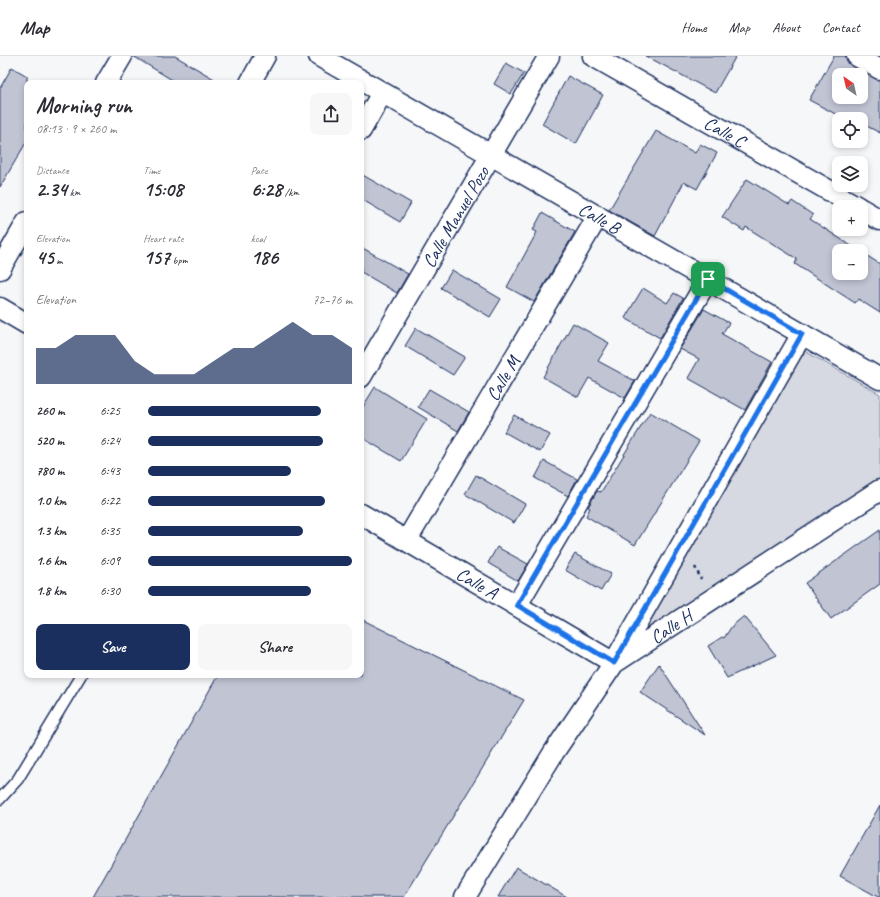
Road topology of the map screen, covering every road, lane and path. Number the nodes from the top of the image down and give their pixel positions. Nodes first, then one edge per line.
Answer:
1 (122, 56) edge
2 (265, 56) edge
3 (319, 56) edge
4 (549, 56) edge
5 (593, 56) edge
6 (857, 56) edge
7 (880, 69) edge
8 (108, 80) edge
9 (252, 80) edge
10 (360, 80) edge
11 (364, 82) edge
12 (382, 93) junction
13 (364, 125) edge
14 (491, 155) junction
15 (846, 200) edge
16 (868, 213) edge
17 (598, 216) junction
18 (880, 220) edge
19 (24, 227) edge
20 (0, 269) edge
21 (708, 279) junction
22 (0, 308) edge
23 (24, 322) edge
24 (802, 334) junction
25 (364, 372) edge
26 (880, 379) edge
27 (880, 490) edge
28 (364, 516) edge
29 (407, 540) junction
30 (517, 605) junction
31 (614, 663) junction
32 (79, 678) edge
33 (0, 799) edge
34 (464, 897) edge

1 - 8 street
2 - 9 street
3 - 10 street, Calle B
4 - 14 street, Calle Manuel Pozo
5 - 15 street, Calle C
6 - 7 street
11 - 12 street, Calle B
12 - 13 street
12 - 14 street, Calle B
14 - 17 street, Calle B
14 - 25 street, Calle Manuel Pozo
16 - 18 street
17 - 21 street, Calle B
17 - 29 street, Calle M
19 - 20 street
21 - 24 street, Calle B
21 - 30 street
22 - 23 street
24 - 26 street, Calle B
24 - 31 street
27 - 31 street, Calle H
28 - 29 street, Calle A
29 - 30 street, Calle A
30 - 31 street, Calle A
31 - 34 street, Calle H
32 - 33 lane

